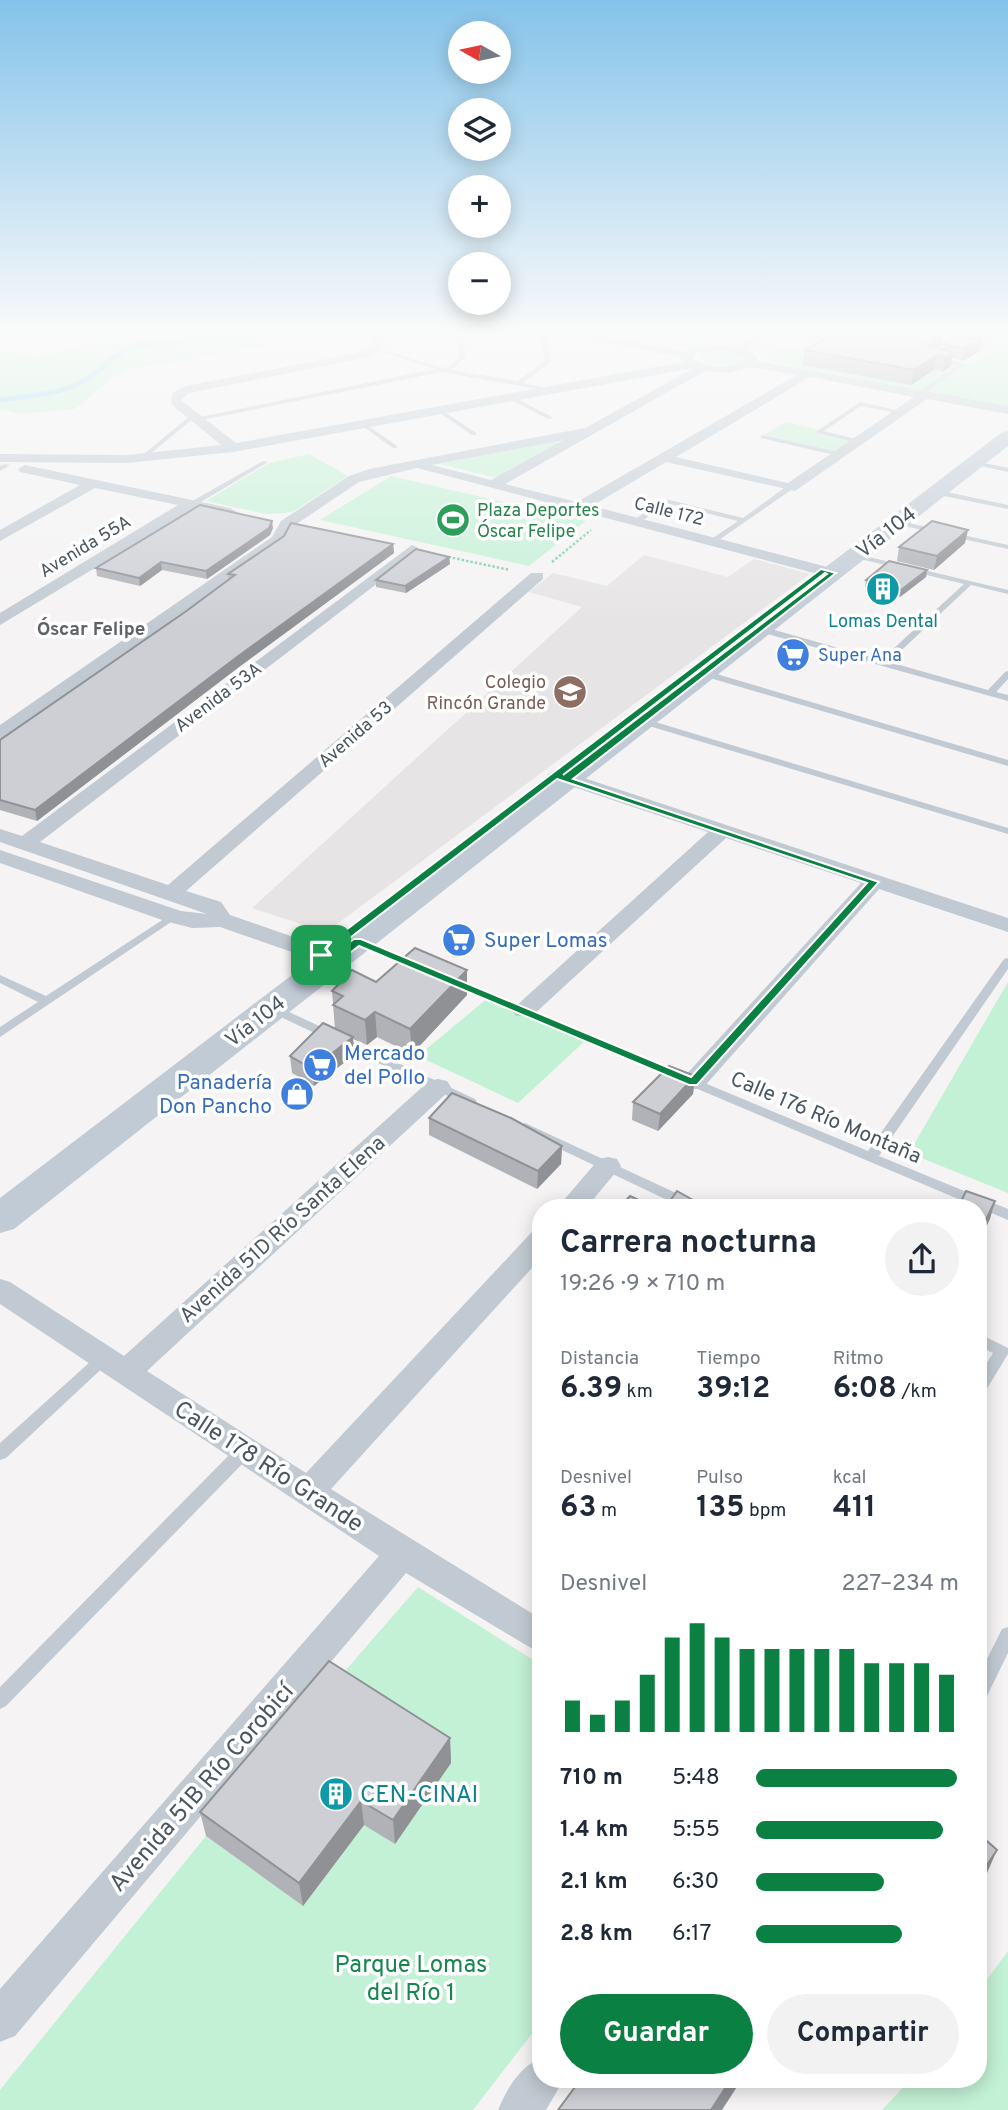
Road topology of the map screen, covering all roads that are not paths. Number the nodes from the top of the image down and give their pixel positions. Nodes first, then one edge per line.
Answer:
1 (180, 429) edge
2 (210, 429) edge
3 (333, 429) edge
4 (371, 429) edge
5 (467, 429) edge
6 (712, 429) edge
7 (823, 429) edge
8 (875, 429) edge
9 (1008, 429) edge
10 (590, 431) joint
11 (474, 434) dead end
12 (763, 437) dead end
13 (1008, 437) edge
14 (858, 441) junction
15 (395, 447) dead end
16 (233, 448) junction
17 (838, 454) junction
18 (142, 458) junction
19 (664, 458) junction
20 (90, 459) junction
21 (264, 462) dead end
22 (974, 463) junction
23 (2, 464) edge
24 (415, 466) junction
25 (1008, 470) edge
26 (62, 477) junction
27 (94, 483) junction
28 (493, 485) junction
29 (790, 488) junction
30 (937, 492) junction
31 (665, 501) joint
32 (191, 504) junction
33 (580, 507) junction
34 (1008, 507) edge
35 (246, 515) edge
36 (743, 520) junction
37 (280, 522) junction
38 (635, 522) junction
39 (898, 522) junction
40 (312, 529) edge
41 (0, 536) edge
42 (713, 542) junction
43 (387, 544) edge
44 (1008, 547) edge
45 (837, 566) junction
46 (537, 576) road end
47 (969, 583) junction
48 (1008, 592) edge
49 (0, 620) edge
50 (761, 629) junction
51 (883, 663) junction
52 (704, 673) junction
53 (1008, 674) edge
54 (989, 693) junction
55 (1008, 698) edge
56 (642, 721) junction
57 (0, 734) edge
58 (1008, 763) edge
59 (561, 777) junction
60 (721, 831) junction
61 (1008, 831) edge
62 (0, 835) edge
63 (25, 844) junction
64 (0, 856) edge
65 (874, 882) junction
66 (172, 892) junction
67 (173, 916) junction
68 (222, 920) junction
69 (1008, 925) edge
70 (358, 942) junction
71 (328, 957) junction
72 (1008, 961) edge
73 (0, 978) edge
74 (46, 1001) junction
75 (271, 1008) junction
76 (524, 1012) junction
77 (0, 1033) edge
78 (693, 1083) junction
79 (438, 1087) junction
80 (487, 1109) edge
81 (511, 1121) edge
82 (871, 1157) junction
83 (608, 1166) junction
84 (578, 1199) edge
85 (678, 1199) edge
86 (970, 1199) edge
87 (0, 1203) edge
88 (987, 1206) edge
89 (1008, 1215) edge
90 (0, 1219) edge
91 (532, 1250) edge
92 (0, 1290) edge
93 (987, 1343) edge
94 (116, 1365) junction
95 (987, 1376) edge
96 (244, 1451) junction
97 (0, 1452) edge
98 (309, 1491) junction
99 (402, 1553) junction
100 (532, 1628) edge
101 (1008, 1635) edge
102 (987, 1678) edge
103 (0, 1700) edge
104 (0, 2021) edge
105 (536, 2088) edge
106 (520, 2110) edge

1 - 18 lane
2 - 16 street
3 - 16 street
4 - 15 lane
5 - 11 lane
6 - 19 street
7 - 14 lane
8 - 14 street
9 - 45 main road, Vía 104
10 - 24 street
10 - 28 street
12 - 17 lane
13 - 22 main road, Vía 104
14 - 17 street
16 - 18 street
17 - 29 street
18 - 20 street
19 - 29 street
19 - 33 street
20 - 23 street
20 - 26 street
21 - 32 lane
22 - 25 lane
22 - 30 main road, Vía 104
23 - 26 street
24 - 28 street, Calle 172
24 - 37 street
26 - 27 street
27 - 32 street
27 - 41 street
28 - 33 street, Calle 172
29 - 36 lane
30 - 34 lane
30 - 39 main road, Vía 104
31 - 36 lane
31 - 38 lane
32 - 35 street
32 - 49 street, Avenida 55A
33 - 38 street, Calle 172
36 - 42 lane
37 - 40 street
37 - 57 street
38 - 42 street, Calle 172
39 - 44 lane
39 - 45 main road, Vía 104
42 - 45 street, Calle 172
43 - 63 street, Avenida 53A
45 - 47 lane
45 - 50 main road, Vía 104
45 - 59 main road, Vía 104
46 - 66 street, Avenida 53
47 - 48 lane
47 - 51 lane
50 - 51 lane
50 - 52 main road, Vía 104
51 - 54 lane
52 - 56 main road, Vía 104
52 - 58 lane
53 - 54 lane
54 - 55 lane
56 - 59 main road, Vía 104
56 - 61 lane
59 - 60 street
59 - 70 main road, Vía 104
59 - 71 main road, Vía 104
60 - 65 street
60 - 76 street
62 - 63 street
63 - 66 street
64 - 67 street
65 - 69 street
65 - 78 street
66 - 68 street
67 - 68 street
67 - 74 lane
68 - 71 street
70 - 71 main road, Vía 104
70 - 76 lane, Calle 176 Río Montaña
71 - 75 main road, Vía 104
71 - 87 main road, Vía 104
72 - 82 lane
73 - 74 lane
74 - 77 lane
75 - 79 lane
75 - 90 main road, Vía 104
76 - 78 lane, Calle 176 Río Montaña
78 - 82 lane, Calle 176 Río Montaña
79 - 80 lane
79 - 94 street, Avenida 51D Río Santa Elena
81 - 83 lane
82 - 86 lane, Calle 176 Río Montaña
83 - 84 street
83 - 85 lane
88 - 89 lane, Calle 176 Río Montaña
91 - 98 street
92 - 94 street, Calle 178 Río Grande
93 - 95 lane
94 - 96 street, Calle 178 Río Grande
94 - 97 lane
96 - 98 street, Calle 178 Río Grande
96 - 103 lane
98 - 99 street, Calle 178 Río Grande
99 - 100 street, Calle 178 Río Grande
99 - 104 street, Avenida 51B Río Corobicí
101 - 102 lane
105 - 106 street

